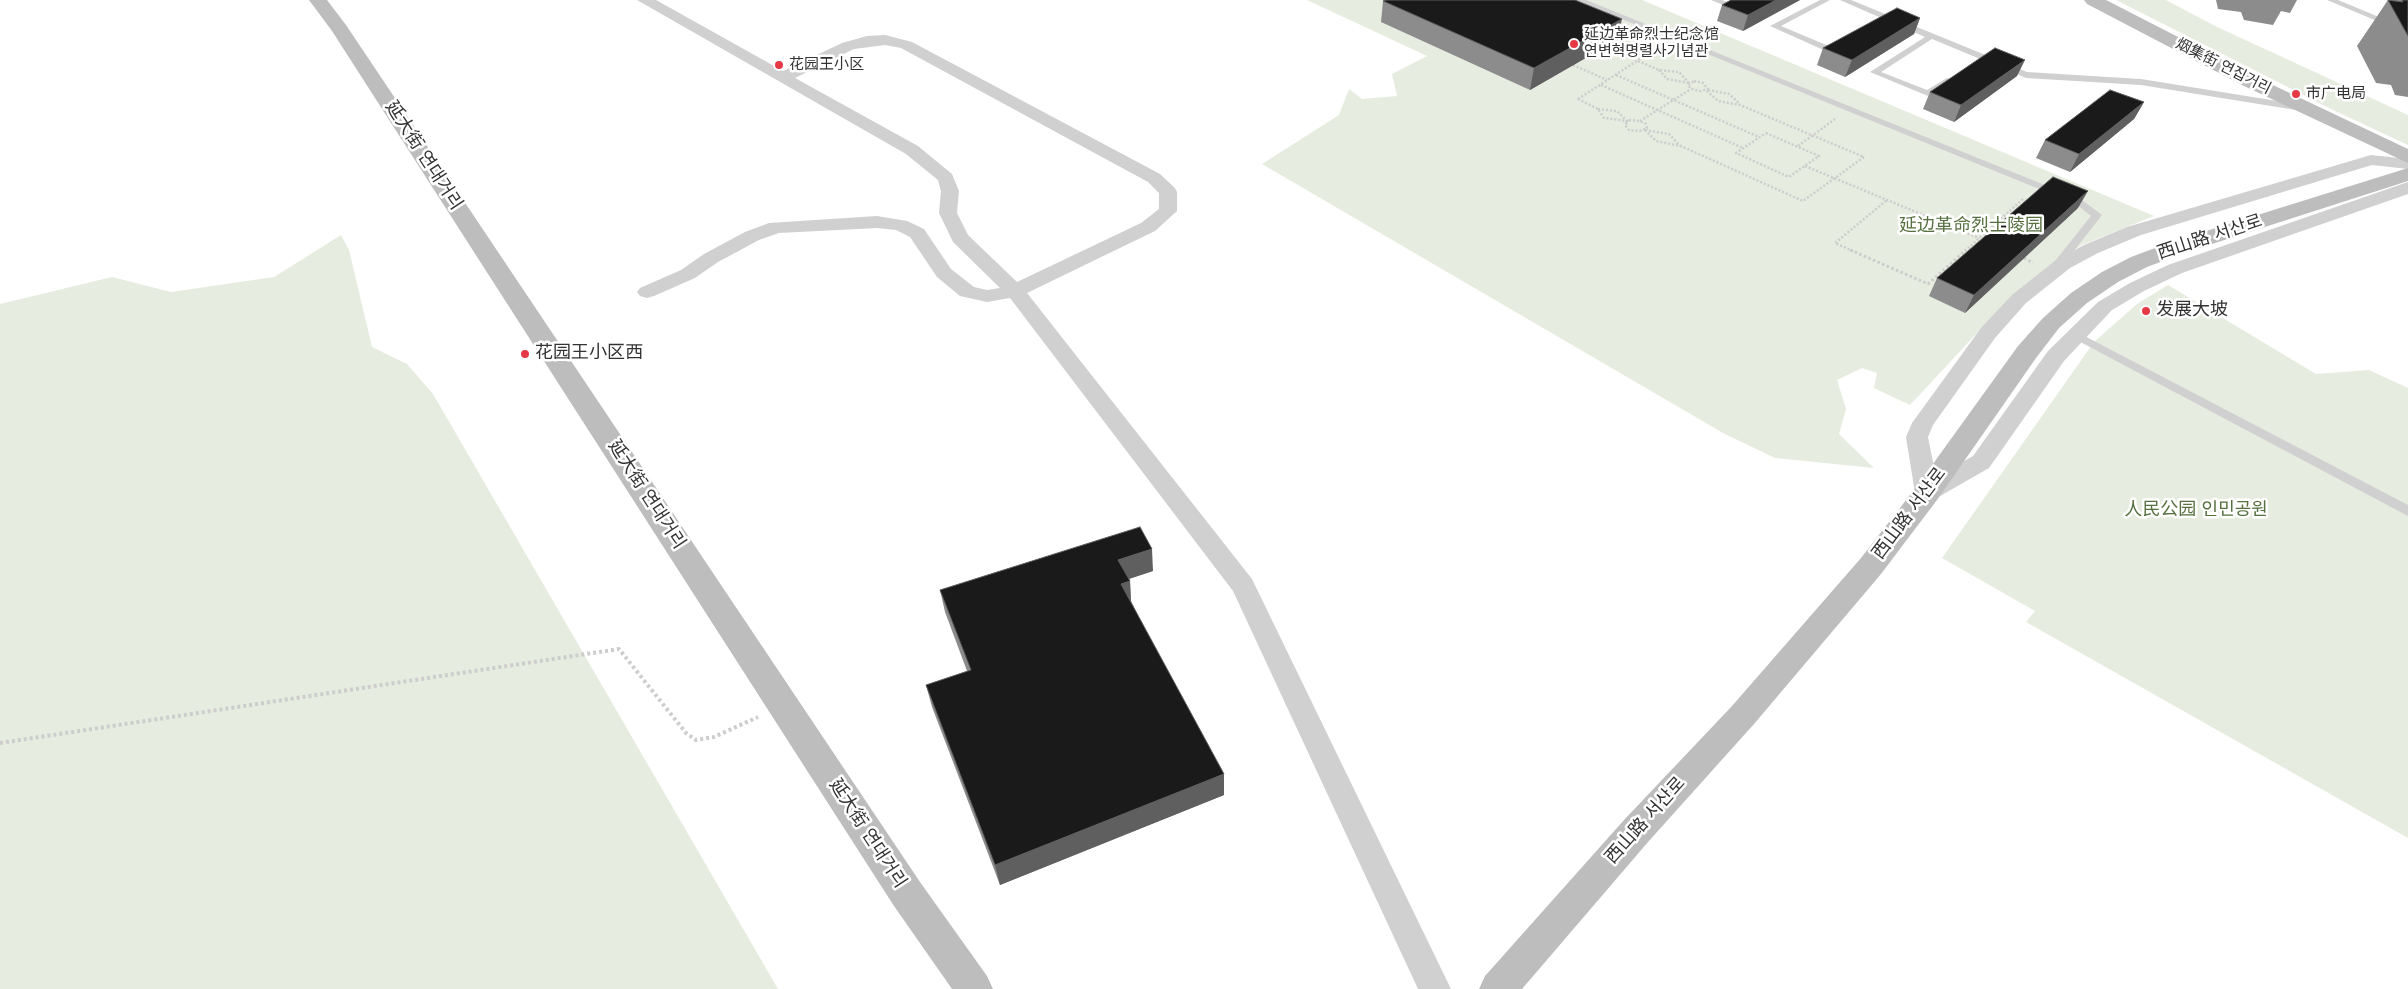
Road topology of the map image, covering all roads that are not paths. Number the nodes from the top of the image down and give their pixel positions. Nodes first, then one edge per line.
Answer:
1 (318, 0) edge
2 (645, 0) edge
3 (1579, 0) edge
4 (1715, 0) edge
5 (1746, 0) edge
6 (1826, 0) edge
7 (1844, 0) edge
8 (2093, 0) edge
9 (2332, 0) edge
10 (1890, 19) junction
11 (1882, 24) edge
12 (2408, 32) edge
13 (1932, 36) junction
14 (1848, 41) edge
15 (1986, 58) junction
16 (1978, 63) edge
17 (1961, 73) edge
18 (783, 77) junction
19 (2305, 108) junction
20 (2408, 157) edge
21 (2408, 164) edge
22 (2408, 174) edge
23 (2408, 188) edge
24 (2052, 272) junction
25 (1015, 291) junction
26 (647, 292) dead end
27 (2076, 335) junction
28 (1927, 492) junction
29 (2408, 511) edge
30 (974, 989) edge
31 (1435, 989) edge
32 (1498, 989) edge

1 - 30 main road, 延大街 연대거리
2 - 18 street
3 - 24 lane
4 - 5 lane
6 - 14 lane
7 - 10 lane
8 - 19 main road, 烟集街 연집거리
9 - 12 lane
10 - 11 lane
10 - 13 lane
13 - 15 lane
13 - 17 lane
15 - 16 lane
15 - 19 lane
18 - 25 street
18 - 25 street
19 - 20 main road, 烟集街 연집거리
21 - 24 street
22 - 28 main road, 西山路 서산로
23 - 27 street
24 - 28 street
25 - 26 street
25 - 31 street
27 - 28 street
27 - 29 lane
28 - 32 main road, 西山路 서산로

